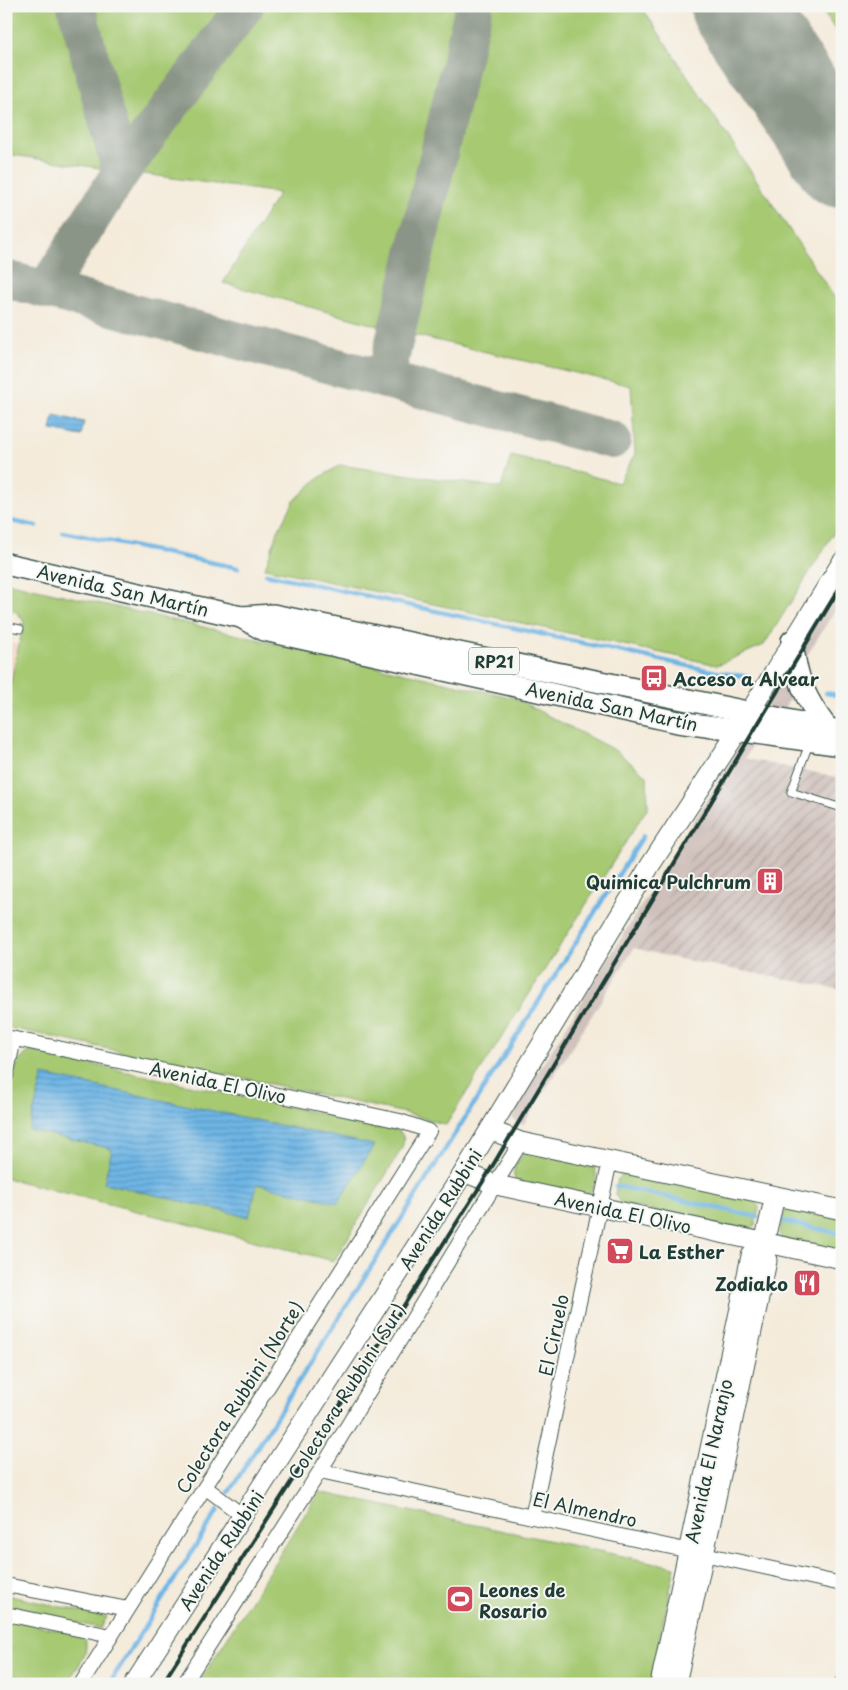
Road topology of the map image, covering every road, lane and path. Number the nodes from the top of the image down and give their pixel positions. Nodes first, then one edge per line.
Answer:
1 (842, 562) edge
2 (6, 564) edge
3 (6, 626) edge
4 (20, 629) dead end
5 (792, 641) junction
6 (743, 722) junction
7 (826, 734) edge
8 (842, 745) edge
9 (842, 808) edge
10 (10, 1038) edge
11 (6, 1076) edge
12 (490, 1130) junction
13 (429, 1131) joint
14 (521, 1142) junction
15 (610, 1161) junction
16 (464, 1172) junction
17 (496, 1185) junction
18 (775, 1196) junction
19 (600, 1207) junction
20 (842, 1210) edge
21 (764, 1243) junction
22 (842, 1259) edge
23 (320, 1471) junction
24 (205, 1487) junction
25 (243, 1516) junction
26 (532, 1517) junction
27 (696, 1553) junction
28 (842, 1584) edge
29 (6, 1585) edge
30 (128, 1609) junction
31 (6, 1614) edge
32 (111, 1636) junction
33 (81, 1684) edge
34 (134, 1684) edge
35 (184, 1684) edge
36 (660, 1684) edge
37 (676, 1684) edge

1 - 5 street, Avenida Rubbini
2 - 6 main road, Avenida San Martín / RP21
3 - 4 lane
5 - 6 street, Avenida Rubbini
5 - 7 main road
6 - 7 main road, Avenida San Martín / RP21
6 - 12 street, Avenida Rubbini
7 - 8 main road, Avenida San Martín / RP21
7 - 9 lane
10 - 11 street
10 - 13 street, Avenida El Olivo
12 - 14 street
12 - 16 street, Avenida Rubbini
13 - 24 street, Colectora Rubbini (Norte)
14 - 15 street
14 - 17 street, Colectora Rubbini (Sur)
15 - 18 street
15 - 19 street, El Ciruelo
16 - 17 street, Avenida El Olivo
16 - 25 street, Avenida Rubbini
17 - 19 street, Avenida El Olivo
17 - 23 street, Colectora Rubbini (Sur)
18 - 20 street
18 - 21 street, Avenida El Naranjo
19 - 21 street, Avenida El Olivo
19 - 26 street, El Ciruelo
21 - 22 street, Avenida El Olivo
21 - 27 street, Avenida El Naranjo
23 - 26 street, El Almendro
23 - 35 street, Colectora Rubbini (Sur)
24 - 25 street
24 - 30 street, Colectora Rubbini (Norte)
25 - 34 street, Avenida Rubbini
26 - 27 street, El Almendro
27 - 28 street, El Almendro
27 - 36 street, Avenida El Naranjo
27 - 37 street, Avenida El Naranjo
29 - 30 street
30 - 32 street, Colectora Rubbini (Norte)
31 - 32 street
32 - 33 street, Colectora Rubbini (Norte)

